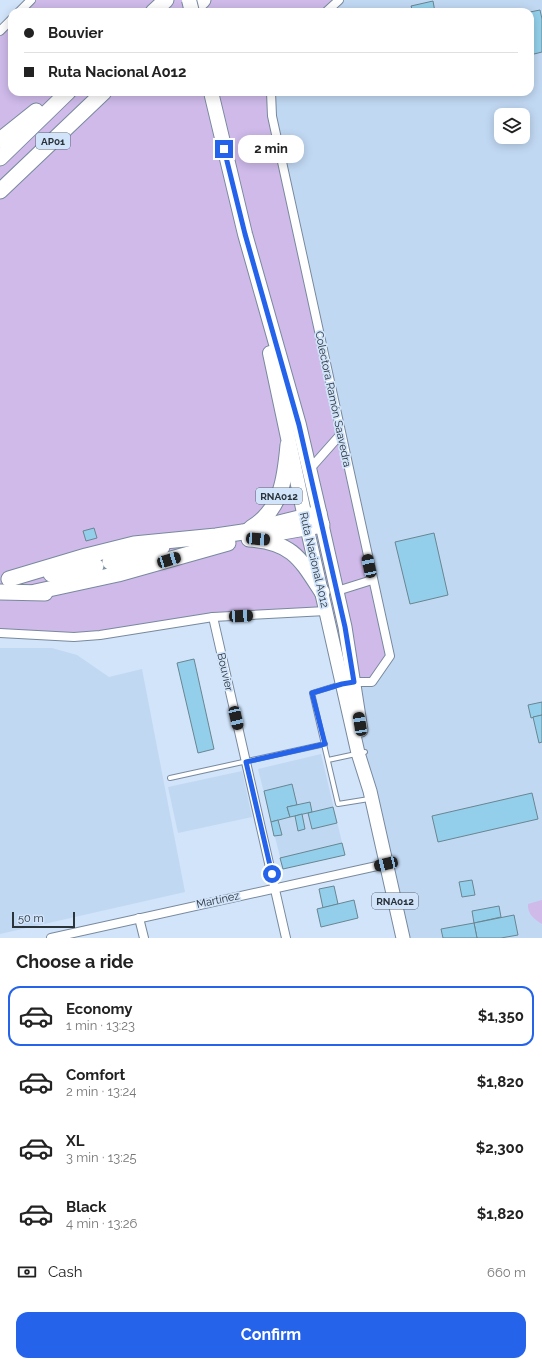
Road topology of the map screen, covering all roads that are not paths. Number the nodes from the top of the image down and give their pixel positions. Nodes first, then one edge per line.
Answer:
1 (31, 0) edge
2 (166, 0) edge
3 (202, 0) edge
4 (339, 0) edge
5 (23, 8) edge
6 (157, 8) edge
7 (195, 8) edge
8 (330, 8) edge
9 (8, 23) edge
10 (0, 31) edge
11 (53, 96) edge
12 (64, 96) edge
13 (100, 96) edge
14 (212, 96) edge
15 (271, 96) edge
16 (0, 140) edge
17 (0, 158) edge
18 (1, 191) edge
19 (245, 234) junction
20 (340, 435) junction
21 (288, 445) junction
22 (309, 470) junction
23 (313, 521) junction
24 (246, 535) junction
25 (182, 540) junction
26 (169, 560) junction
27 (103, 564) junction
28 (5, 579) edge
29 (372, 580) junction
30 (337, 591) junction
31 (0, 592) edge
32 (35, 592) junction
33 (322, 592) junction
34 (326, 611) junction
35 (213, 617) junction
36 (0, 633) edge
37 (348, 683) junction
38 (325, 744) junction
39 (362, 752) junction
40 (328, 760) junction
41 (246, 762) junction
42 (170, 778) dead end
43 (371, 795) junction
44 (386, 864) junction
45 (275, 888) junction
46 (139, 918) junction
47 (51, 938) edge
48 (144, 938) edge
49 (286, 938) edge
50 (403, 938) edge

1 - 5 street
2 - 6 highway
3 - 7 highway
4 - 8 street
9 - 10 street
11 - 16 highway
12 - 17 highway, AP01
13 - 18 highway, AP01
14 - 19 highway, Ruta Nacional A012 / RNA012
15 - 20 street, Colectora Ramón Saavedra
19 - 21 highway, Ruta Nacional A012 / RNA012
19 - 22 highway, Ruta Nacional A012 / RNA012
20 - 22 street
20 - 29 street, Colectora Ramón Saavedra
21 - 23 highway, Ruta Nacional A012 / RNA012
21 - 24 highway, RNA012
22 - 23 highway, Ruta Nacional A012 / RNA012
23 - 24 highway
23 - 30 main road, Ruta Nacional A012 / RNA012
23 - 33 main road, Ruta Nacional A012 / RNA012
24 - 25 highway
24 - 26 highway
24 - 33 highway
25 - 27 highway
25 - 28 highway
26 - 27 highway
26 - 32 highway
27 - 28 highway
27 - 32 highway
29 - 30 street
29 - 37 street, Colectora Ramón Saavedra
30 - 37 main road, Ruta Nacional A012 / RNA012
31 - 32 highway
33 - 34 main road, Ruta Nacional A012 / RNA012
34 - 35 street
34 - 37 main road, Ruta Nacional A012 / RNA012
35 - 36 street
35 - 41 street, Bouvier
37 - 38 lane
37 - 39 main road, Ruta Nacional A012 / RNA012
38 - 40 lane
38 - 41 lane
39 - 40 lane
39 - 43 main road, Ruta Nacional A012 / RNA012
40 - 43 lane
41 - 42 lane
41 - 45 street, Bouvier
43 - 44 main road, Ruta Nacional A012 / RNA012
44 - 45 street, Martínez
44 - 50 main road, Ruta Nacional A012 / RNA012
45 - 46 street, Martínez
45 - 49 street, Bouvier
46 - 47 street, Martínez
46 - 48 street

